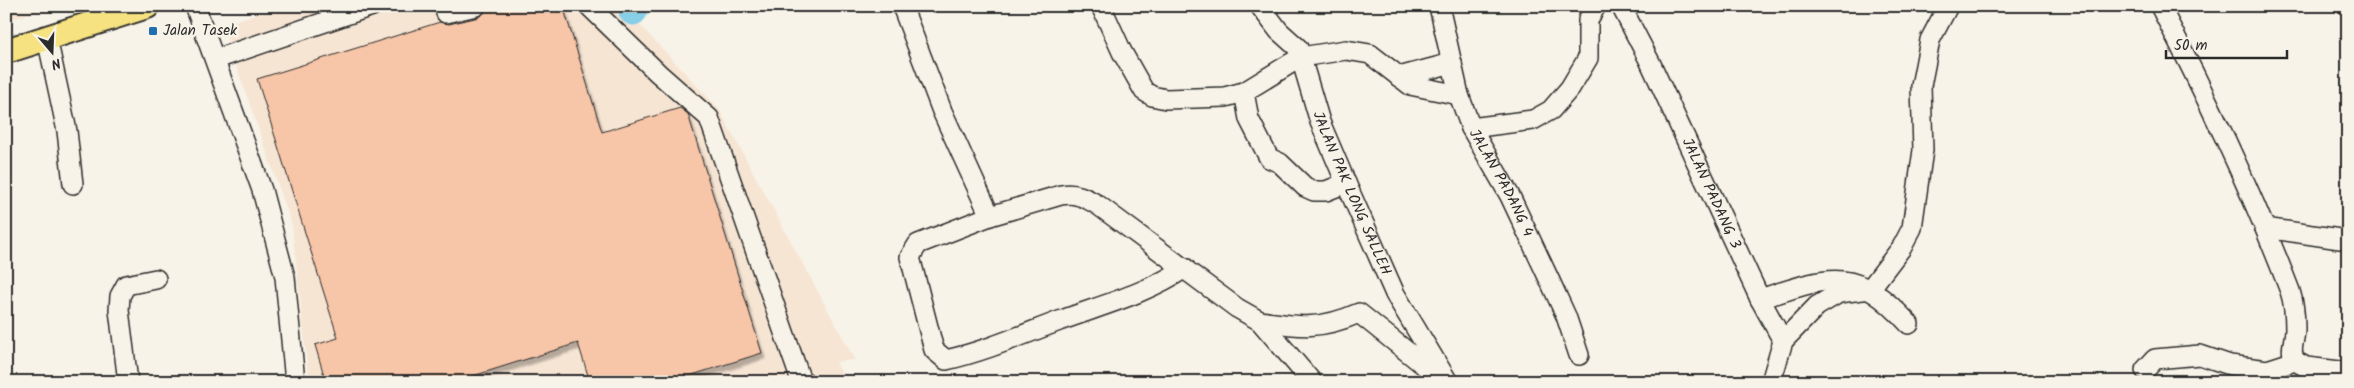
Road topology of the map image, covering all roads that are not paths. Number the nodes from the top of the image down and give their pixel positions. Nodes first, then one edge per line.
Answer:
1 (147, 6) edge
2 (195, 6) edge
3 (372, 6) edge
4 (444, 6) edge
5 (476, 6) edge
6 (590, 6) edge
7 (902, 6) edge
8 (1101, 6) edge
9 (1260, 6) edge
10 (1439, 6) edge
11 (1596, 6) edge
12 (1621, 6) edge
13 (1948, 6) edge
14 (2160, 6) edge
15 (340, 11) edge
16 (47, 38) junction
17 (6, 50) edge
18 (1301, 57) junction
19 (216, 59) junction
20 (1452, 63) junction
21 (1399, 77) junction
22 (1244, 92) junction
23 (1459, 95) junction
24 (1471, 128) junction
25 (1346, 183) junction
26 (73, 184) dead end
27 (990, 216) junction
28 (2265, 228) junction
29 (2348, 238) edge
30 (1184, 268) junction
31 (156, 279) dead end
32 (1870, 289) junction
33 (1760, 299) junction
34 (1260, 321) junction
35 (1910, 324) dead end
36 (1783, 341) junction
37 (1578, 355) dead end
38 (2296, 362) junction
39 (2145, 370) dead end
40 (2348, 372) edge
41 (797, 380) edge
42 (1447, 380) edge
43 (128, 382) edge
44 (295, 382) edge
45 (1312, 382) edge
46 (1770, 382) edge

1 - 16 main road
2 - 19 street
3 - 15 street
4 - 5 street
6 - 41 street
7 - 27 street
8 - 22 street
9 - 18 street, JALAN PAK LONG SALLEH
10 - 20 street, JALAN PADANG 4
11 - 24 street
12 - 33 street, JALAN PADANG 3
13 - 32 street
14 - 28 street
15 - 19 street
16 - 17 main road
16 - 26 street
18 - 21 street
18 - 22 street
18 - 25 street, JALAN PAK LONG SALLEH
19 - 44 street
20 - 21 street
20 - 23 street, JALAN PADANG 4
21 - 23 street
22 - 25 street
23 - 24 street, JALAN PADANG 4
24 - 37 street, JALAN PADANG 4
25 - 42 street, JALAN PAK LONG SALLEH
27 - 30 street
27 - 30 street
28 - 29 street
28 - 38 street
30 - 34 street
31 - 43 street
32 - 33 street
32 - 35 street
32 - 36 street
33 - 36 street, JALAN PADANG 3
34 - 42 street
34 - 45 street
36 - 46 street
38 - 39 street
38 - 40 street

